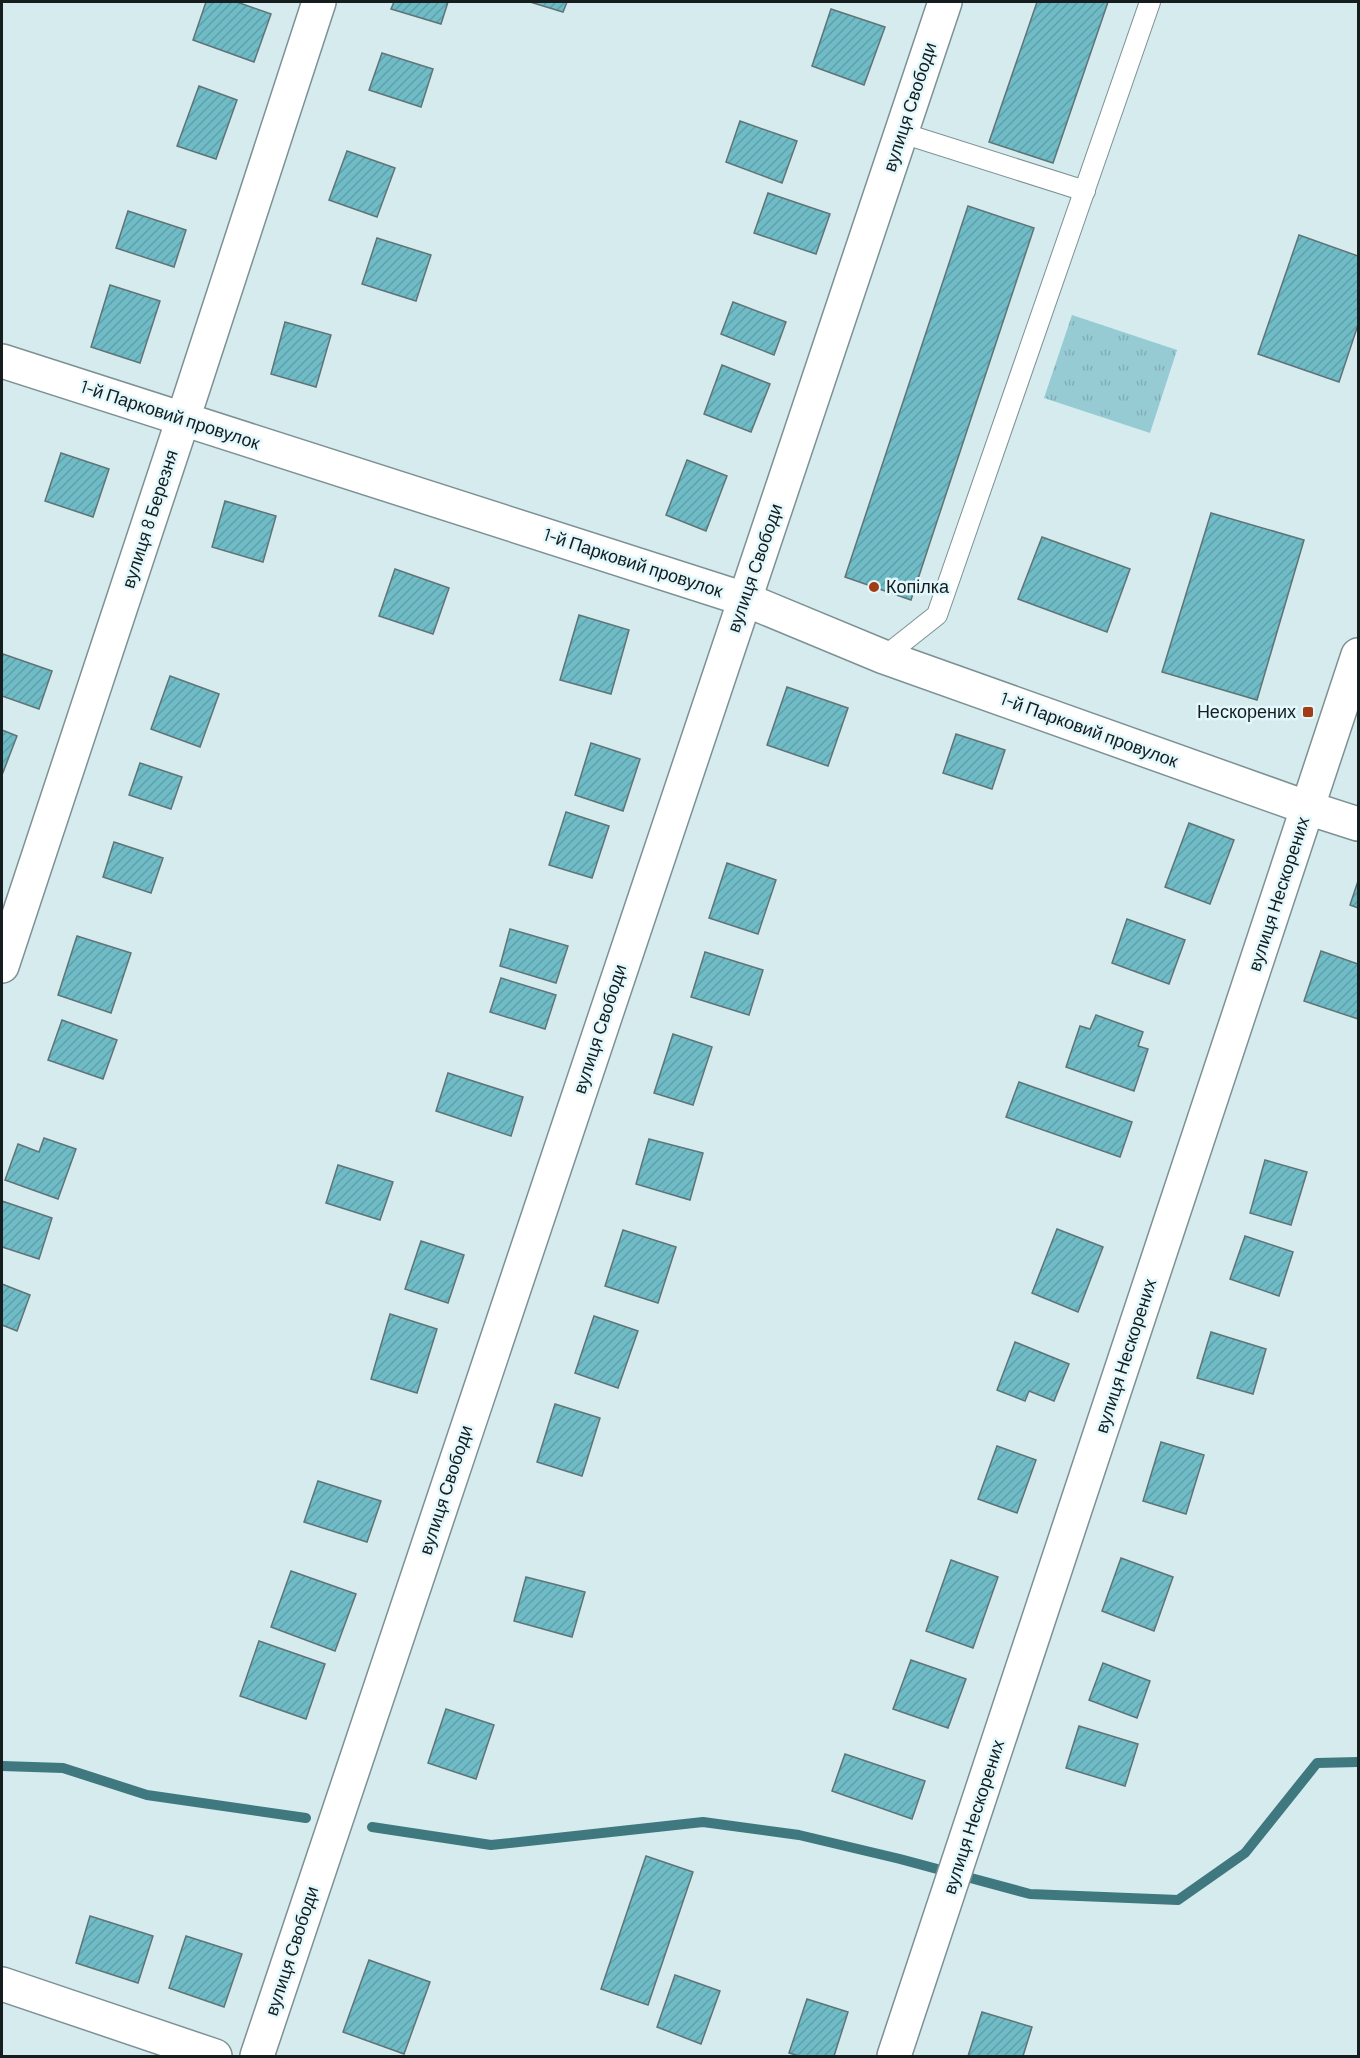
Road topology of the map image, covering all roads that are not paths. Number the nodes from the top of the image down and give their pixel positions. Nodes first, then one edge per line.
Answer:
1 (319, 2) edge
2 (945, 2) edge
3 (1150, 2) edge
4 (902, 132) junction
5 (1085, 191) junction
6 (2, 361) edge
7 (183, 419) junction
8 (744, 599) junction
9 (1359, 655) edge
10 (884, 657) junction
11 (1308, 808) junction
12 (1359, 824) edge
13 (2, 966) edge
14 (2, 1984) edge
15 (215, 2056) edge
16 (257, 2056) edge
17 (894, 2056) edge

1 - 7 street, вулиця 8 Березня
2 - 4 street, вулиця Свободи
3 - 5 lane
4 - 5 lane
4 - 8 street, вулиця Свободи
5 - 10 lane
6 - 7 street, 1-й Парковий провулок
7 - 8 street, 1-й Парковий провулок
7 - 13 street, вулиця 8 Березня
8 - 10 street, 1-й Парковий провулок
8 - 16 street, вулиця Свободи
9 - 11 street, вулиця Нескорених
10 - 11 street, 1-й Парковий провулок
11 - 12 street, 1-й Парковий провулок
11 - 17 street, вулиця Нескорених
14 - 15 street

